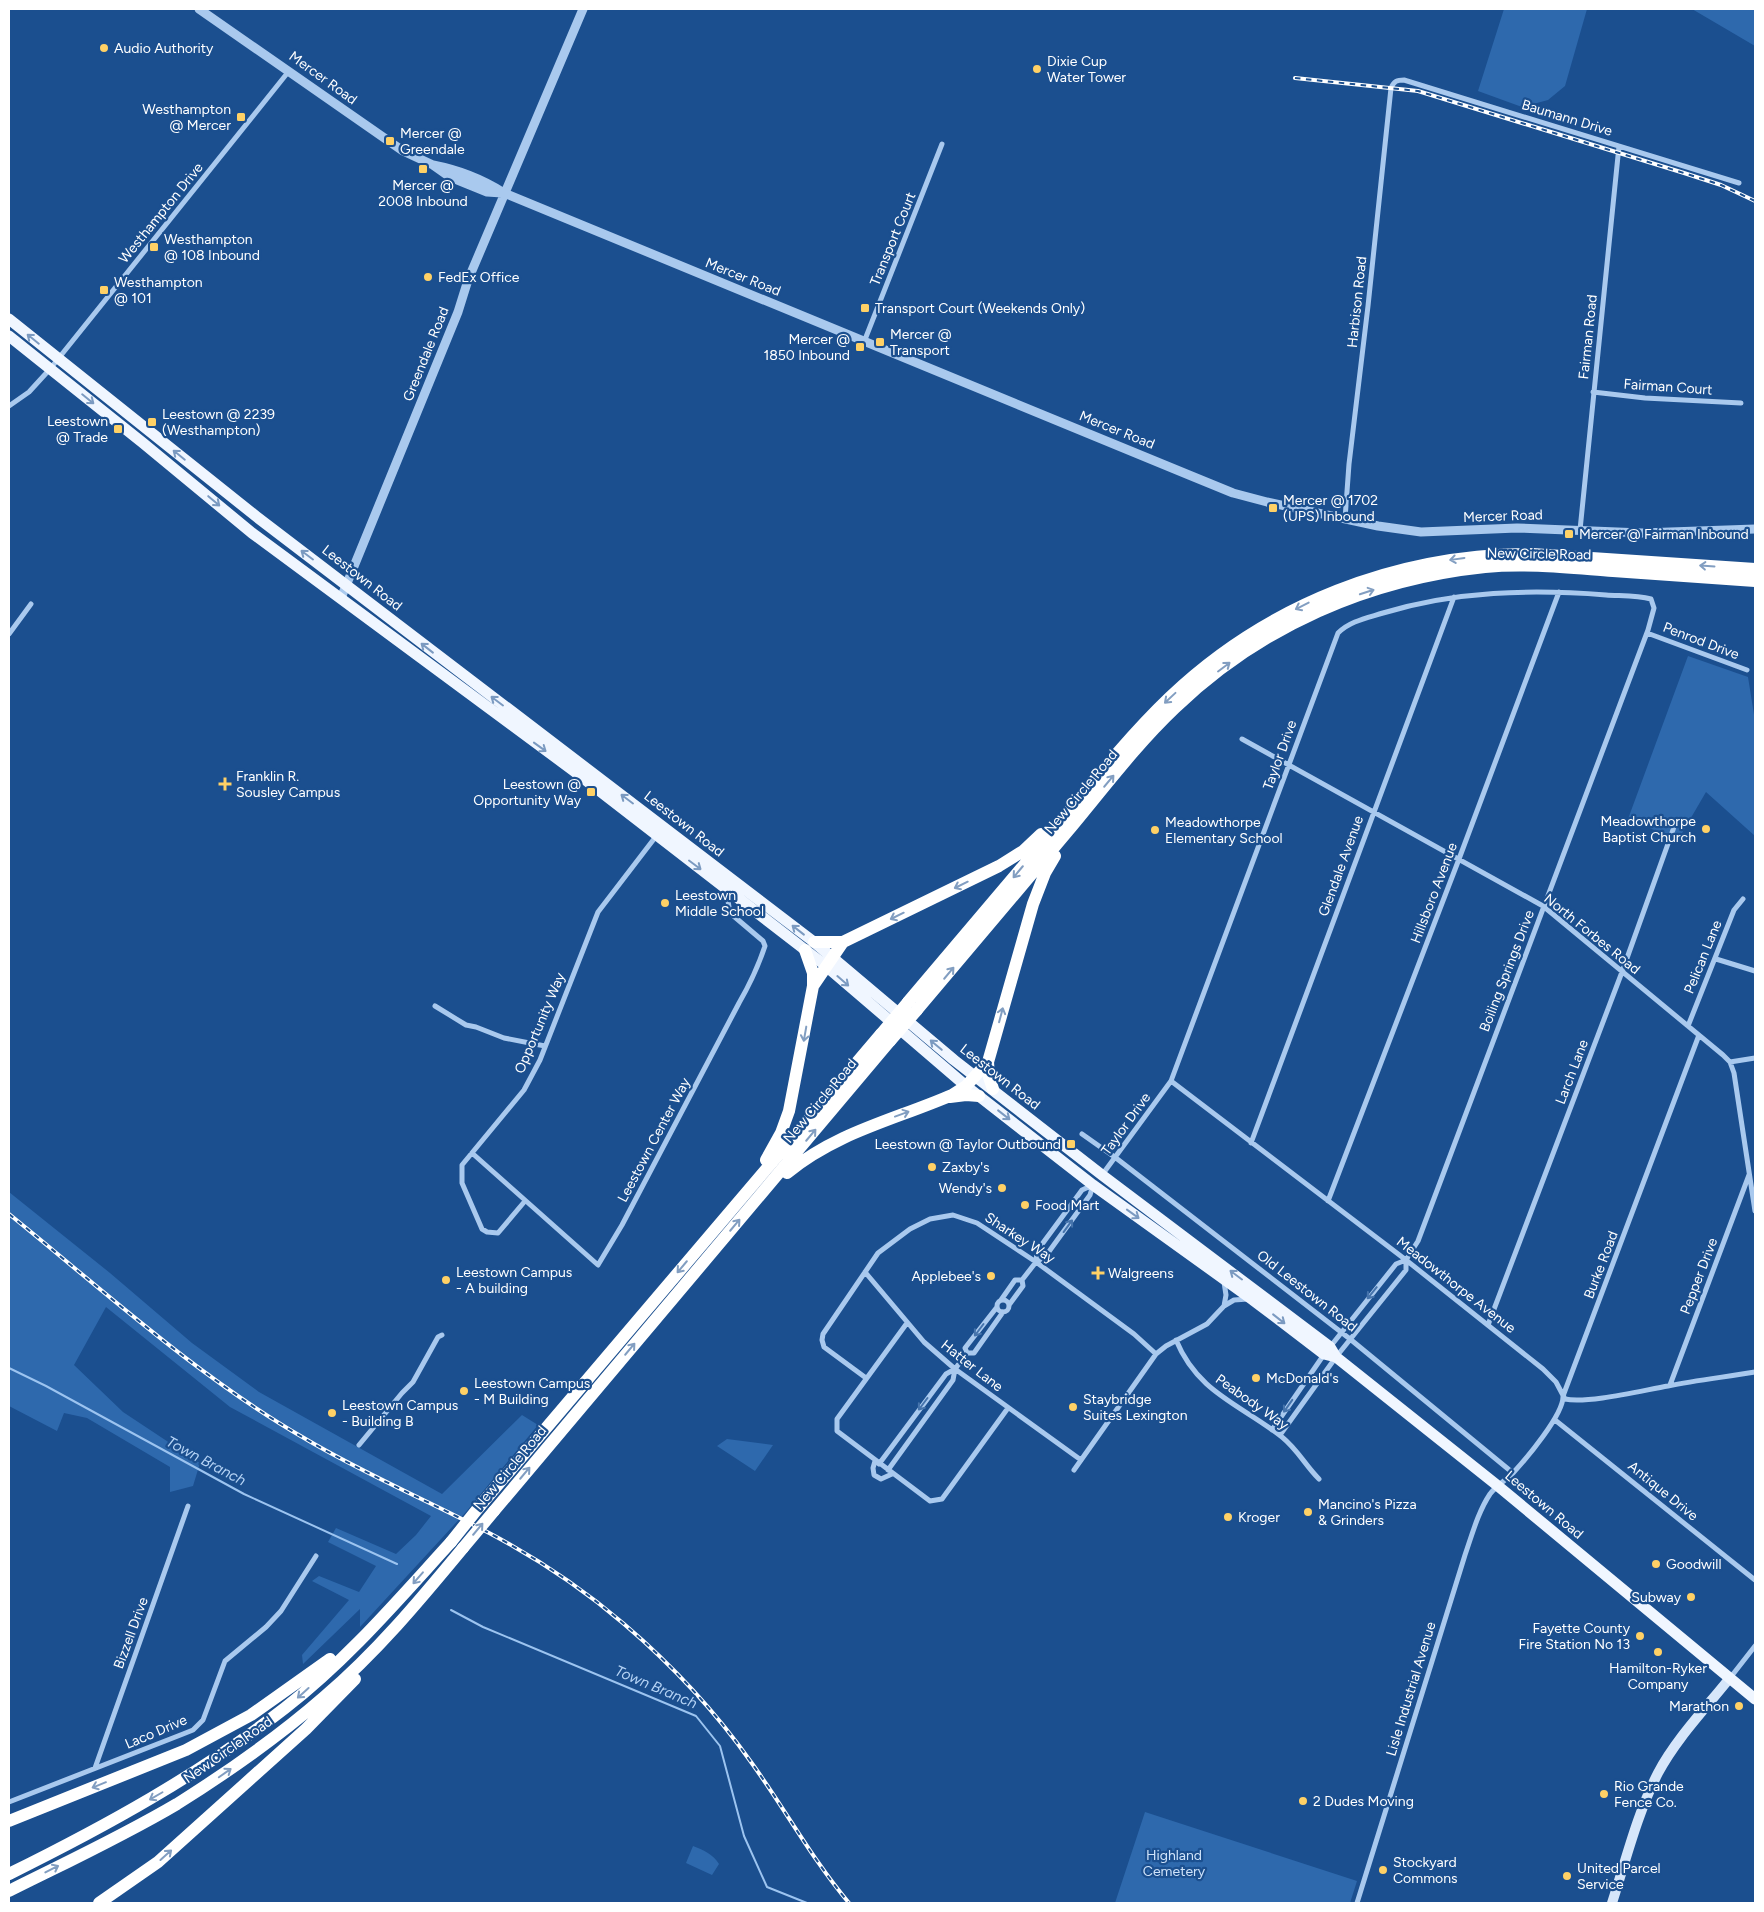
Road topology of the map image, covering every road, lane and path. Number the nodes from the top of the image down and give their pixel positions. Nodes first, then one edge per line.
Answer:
1 (199, 9) edge
2 (583, 9) edge
3 (289, 71) junction
4 (1391, 88) joint
5 (942, 144) dead end
6 (1619, 146) junction
7 (1739, 183) dead end
8 (504, 193) junction
9 (9, 319) edge
10 (9, 336) edge
11 (864, 342) junction
12 (58, 359) junction
13 (50, 368) junction
14 (1593, 392) junction
15 (1741, 403) dead end
16 (9, 406) edge
17 (1345, 519) junction
18 (1755, 529) edge
19 (1580, 530) junction
20 (1755, 569) edge
21 (1755, 581) edge
22 (346, 585) junction
23 (1559, 592) junction
24 (1454, 597) junction
25 (341, 598) junction
26 (1653, 603) joint
27 (31, 604) dead end
28 (1647, 633) junction
29 (9, 634) edge
30 (1747, 670) dead end
31 (462, 682) junction
32 (1242, 739) dead end
33 (1288, 765) junction
34 (1089, 796) junction
35 (1373, 810) junction
36 (1674, 827) dead end
37 (666, 828) junction
38 (656, 836) junction
39 (1459, 859) junction
40 (736, 889) junction
41 (1743, 899) dead end
42 (1543, 906) junction
43 (843, 942) junction
44 (810, 946) junction
45 (1716, 959) junction
46 (829, 962) junction
47 (1755, 971) edge
48 (1622, 972) junction
49 (814, 986) junction
50 (435, 1006) dead end
51 (1688, 1026) junction
52 (1699, 1035) junction
53 (885, 1038) junction
54 (545, 1046) junction
55 (1755, 1058) edge
56 (988, 1062) junction
57 (1730, 1062) junction
58 (975, 1075) junction
59 (1171, 1081) junction
60 (966, 1086) junction
61 (992, 1089) junction
62 (979, 1096) junction
63 (943, 1098) junction
64 (1082, 1134) dead end
65 (1250, 1143) junction
66 (472, 1153) junction
67 (1116, 1158) junction
68 (1750, 1174) junction
69 (1102, 1175) junction
70 (1094, 1185) junction
71 (769, 1186) junction
72 (748, 1190) junction
73 (525, 1200) junction
74 (1328, 1201) junction
75 (1755, 1211) edge
76 (1406, 1260) junction
77 (1036, 1262) junction
78 (865, 1272) junction
79 (1220, 1277) junction
80 (1022, 1280) junction
81 (1001, 1300) junction
82 (1253, 1300) junction
83 (1009, 1304) junction
84 (1224, 1306) junction
85 (997, 1308) junction
86 (1003, 1312) junction
87 (907, 1323) junction
88 (1488, 1325) junction
89 (1341, 1332) junction
90 (442, 1335) dead end
91 (1350, 1339) junction
92 (1176, 1340) junction
93 (1327, 1350) junction
94 (967, 1354) junction
95 (1156, 1354) junction
96 (1336, 1357) junction
97 (955, 1369) junction
98 (1755, 1372) edge
99 (866, 1378) junction
100 (1670, 1385) junction
101 (1563, 1396) junction
102 (1008, 1408) junction
103 (1555, 1420) junction
104 (1272, 1430) junction
105 (1280, 1436) junction
106 (359, 1445) dead end
107 (1081, 1460) junction
108 (877, 1462) junction
109 (1074, 1470) dead end
110 (890, 1472) junction
111 (1514, 1472) junction
112 (1320, 1479) dead end
113 (1498, 1486) junction
114 (188, 1506) dead end
115 (316, 1556) dead end
116 (1755, 1580) edge
117 (382, 1641) junction
118 (356, 1645) junction
119 (1755, 1646) edge
120 (1730, 1678) junction
121 (1755, 1699) edge
122 (95, 1768) junction
123 (9, 1802) edge
124 (9, 1821) edge
125 (9, 1874) edge
126 (127, 1885) junction
127 (9, 1891) edge
128 (99, 1903) edge
129 (113, 1903) edge
130 (1357, 1903) edge
131 (1612, 1903) edge

1 - 3 street, Mercer Road
2 - 8 street, Greendale Road
3 - 8 street, Mercer Road
3 - 12 street, Westhampton Drive
4 - 6 street, Baumann Drive
4 - 17 street, Harbison Road
5 - 11 street, Transport Court
6 - 7 street, Baumann Drive
6 - 14 street, Fairman Road
8 - 11 street, Mercer Road
8 - 22 street, Greendale Road
12 -> 9 main road, Leestown Road
10 - 13 main road, Leestown Road
11 - 17 street, Mercer Road
12 - 13 street, Westhampton Drive
22 -> 12 main road, Leestown Road
13 - 16 street, Westhampton Drive
13 -> 25 main road, Leestown Road
14 - 15 street, Fairman Court
14 - 19 street, Fairman Road
17 - 19 street, Mercer Road
18 - 19 street, Mercer Road
20 -> 34 highway, New Circle Road
34 -> 21 highway, New Circle Road
22 - 25 street, Greendale Road
31 -> 22 main road, Leestown Road
23 - 24 street, Taylor Drive
23 - 26 street, Taylor Drive
23 - 39 street, Hillsboro Avenue
24 - 33 street, Taylor Drive
24 - 35 street, Glendale Avenue
25 - 31 main road, Leestown Road
26 - 28 street, Boiling Springs Drive
27 - 29 street
28 - 30 street, Penrod Drive
28 - 42 street, Boiling Springs Drive
37 -> 31 main road, Leestown Road
31 -> 38 main road, Leestown Road
32 - 33 street, North Forbes Road
33 - 35 street, North Forbes Road
33 - 59 street, Taylor Drive
34 -> 43 highway
34 - 53 highway, New Circle Road, bridge
56 -> 34 highway
35 - 39 street, North Forbes Road
35 - 65 street, Glendale Avenue
36 - 48 street, Larch Lane
37 - 38 street, Opportunity Way
37 - 40 main road, Leestown Road
38 -> 40 main road, Leestown Road
38 - 54 street, Opportunity Way
39 - 42 street, North Forbes Road
39 - 74 street, Hillsboro Avenue
40 - 44 main road, Leestown Road
40 - 73 street, Leestown Center Way
41 - 45 street, Pelican Lane
42 - 48 street, North Forbes Road
42 - 76 street, Boiling Springs Drive
43 - 44 highway
43 - 46 highway
44 - 46 main road, Leestown Road
44 - 49 highway
45 - 47 street
45 - 51 street, Pelican Lane
46 - 49 highway
58 -> 46 main road, Leestown Road
46 -> 60 main road, Leestown Road
48 - 51 street, North Forbes Road
48 - 88 street, Larch Lane
49 -> 72 highway
50 - 54 street
51 - 52 street, North Forbes Road
52 - 57 street, North Forbes Road
52 - 101 street, Burke Road
71 -> 53 highway, New Circle Road
53 - 72 highway, New Circle Road
54 - 66 street, Opportunity Way
55 - 57 street
56 - 58 highway
56 - 61 highway
57 - 68 street
58 - 60 highway
58 - 61 main road, Leestown Road
59 - 65 street, Meadowthorpe Avenue
59 - 67 street, Taylor Drive
60 - 62 main road, Leestown Road
60 - 63 highway
61 - 69 main road, Leestown Road
62 - 63 highway
62 -> 70 main road, Leestown Road
71 -> 63 highway
64 - 67 street, Old Leestown Road
65 - 74 street, Meadowthorpe Avenue
66 - 73 street, Leestown Center Way
66 - 73 street, Opportunity Way
67 - 69 street, Taylor Drive
67 - 89 street, Old Leestown Road
68 - 75 street
68 - 100 street, Pepper Drive
69 - 70 street, Taylor Drive
93 -> 69 main road, Leestown Road
77 -> 70 street
70 - 77 street
70 -> 79 main road, Leestown Road
117 -> 71 highway, New Circle Road, bridge
72 -> 118 highway, New Circle Road, bridge
74 - 76 street, Meadowthorpe Avenue
76 - 88 street, Meadowthorpe Avenue
76 -> 89 street, Boiling Springs Drive
76 - 91 street, Boiling Springs Drive
77 - 78 street, Sharkey Way
77 - 80 street
77 - 95 street, Sharkey Way
78 - 87 street, Hatter Lane
78 - 99 street, Sharkey Way
79 - 82 main road, Leestown Road
79 - 84 street
80 - 81 street
80 - 83 street
81 - 83 street
81 - 85 street
82 - 84 street
82 -> 93 main road, Leestown Road
83 - 86 street
84 - 92 street
85 - 86 street
85 -> 94 street
86 - 94 street
87 - 97 street, Hatter Lane
87 - 99 street
88 - 101 street, Meadowthorpe Avenue
89 - 91 street, Old Leestown Road
89 - 93 street, Boiling Springs Drive
90 - 106 street
91 - 96 street, Boiling Springs Drive
91 - 111 street, Old Leestown Road
92 - 95 street
92 - 104 street, Peabody Way
93 - 96 main road, Leestown Road
93 -> 104 street, Boiling Springs Drive
94 - 97 street
95 - 107 street
96 - 105 street, Boiling Springs Drive
96 - 113 main road, Leestown Road
97 - 102 street, Hatter Lane
97 -> 108 street
97 - 110 street
98 - 100 street
99 - 108 street
100 - 101 street
101 - 103 street, Burke Road
102 - 107 street, Hatter Lane
102 - 110 street
103 - 111 street, Burke Road
103 - 116 street, Antique Drive
104 - 105 street, Peabody Way
105 - 112 street, Peabody Way
107 - 109 street
108 - 110 street
108 - 110 street
111 - 113 street, Burke Road
113 - 120 main road, Leestown Road
113 - 130 street, Lisle Industrial Avenue
114 - 122 street, Bizzell Drive
115 - 122 street, Laco Drive
126 -> 117 highway
127 -> 117 highway, New Circle Road
118 -> 124 highway
118 -> 125 highway, New Circle Road
119 - 120 street
120 - 121 main road, Leestown Road
120 - 131 main road
122 - 123 street, Laco Drive
126 - 128 highway
126 - 129 highway

